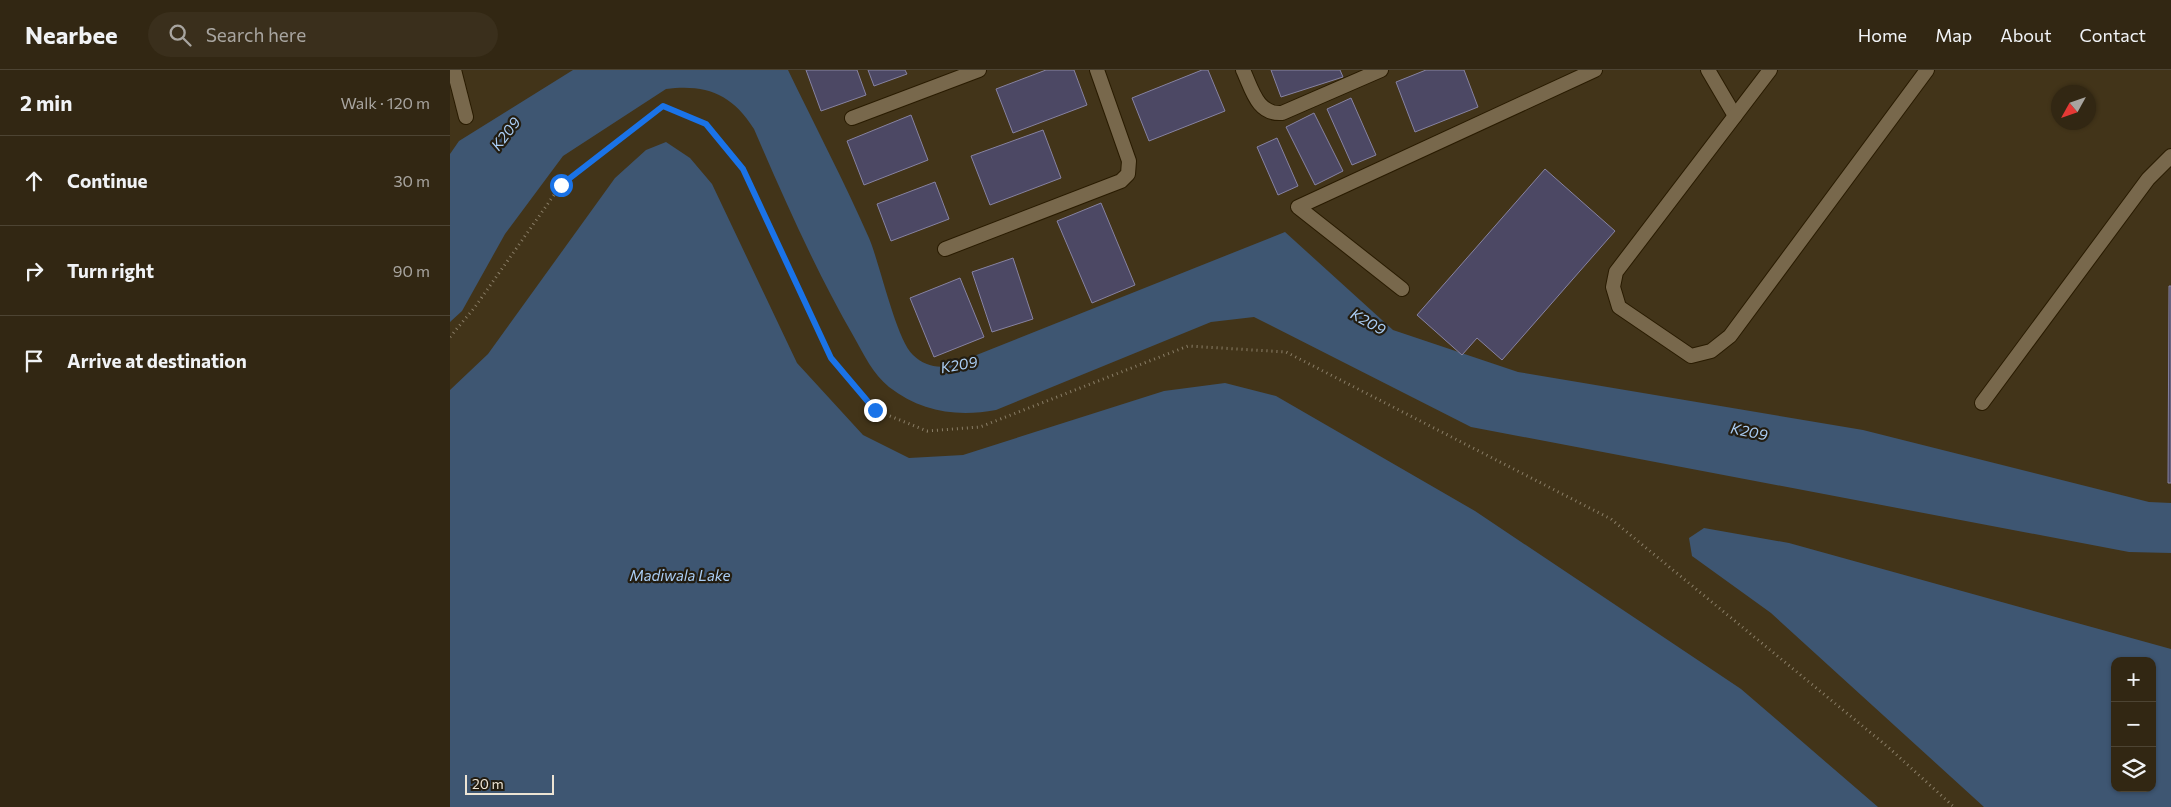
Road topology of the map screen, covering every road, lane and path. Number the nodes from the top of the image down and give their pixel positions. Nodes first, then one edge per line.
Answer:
1 (454, 70) edge
2 (979, 70) edge
3 (1097, 70) edge
4 (1243, 70) edge
5 (1381, 70) edge
6 (1594, 70) edge
7 (1708, 70) edge
8 (1770, 70) edge
9 (1927, 70) edge
10 (1735, 116) junction
11 (466, 117) dead end
12 (852, 118) dead end
13 (2171, 156) edge
14 (944, 249) dead end
15 (1402, 289) dead end
16 (450, 337) edge
17 (1982, 403) dead end
18 (1954, 807) edge

1 - 11 street
2 - 12 street
3 - 14 street
4 - 5 street
6 - 15 street
7 - 10 street
8 - 10 street
9 - 10 street
13 - 17 street
16 - 18 path

